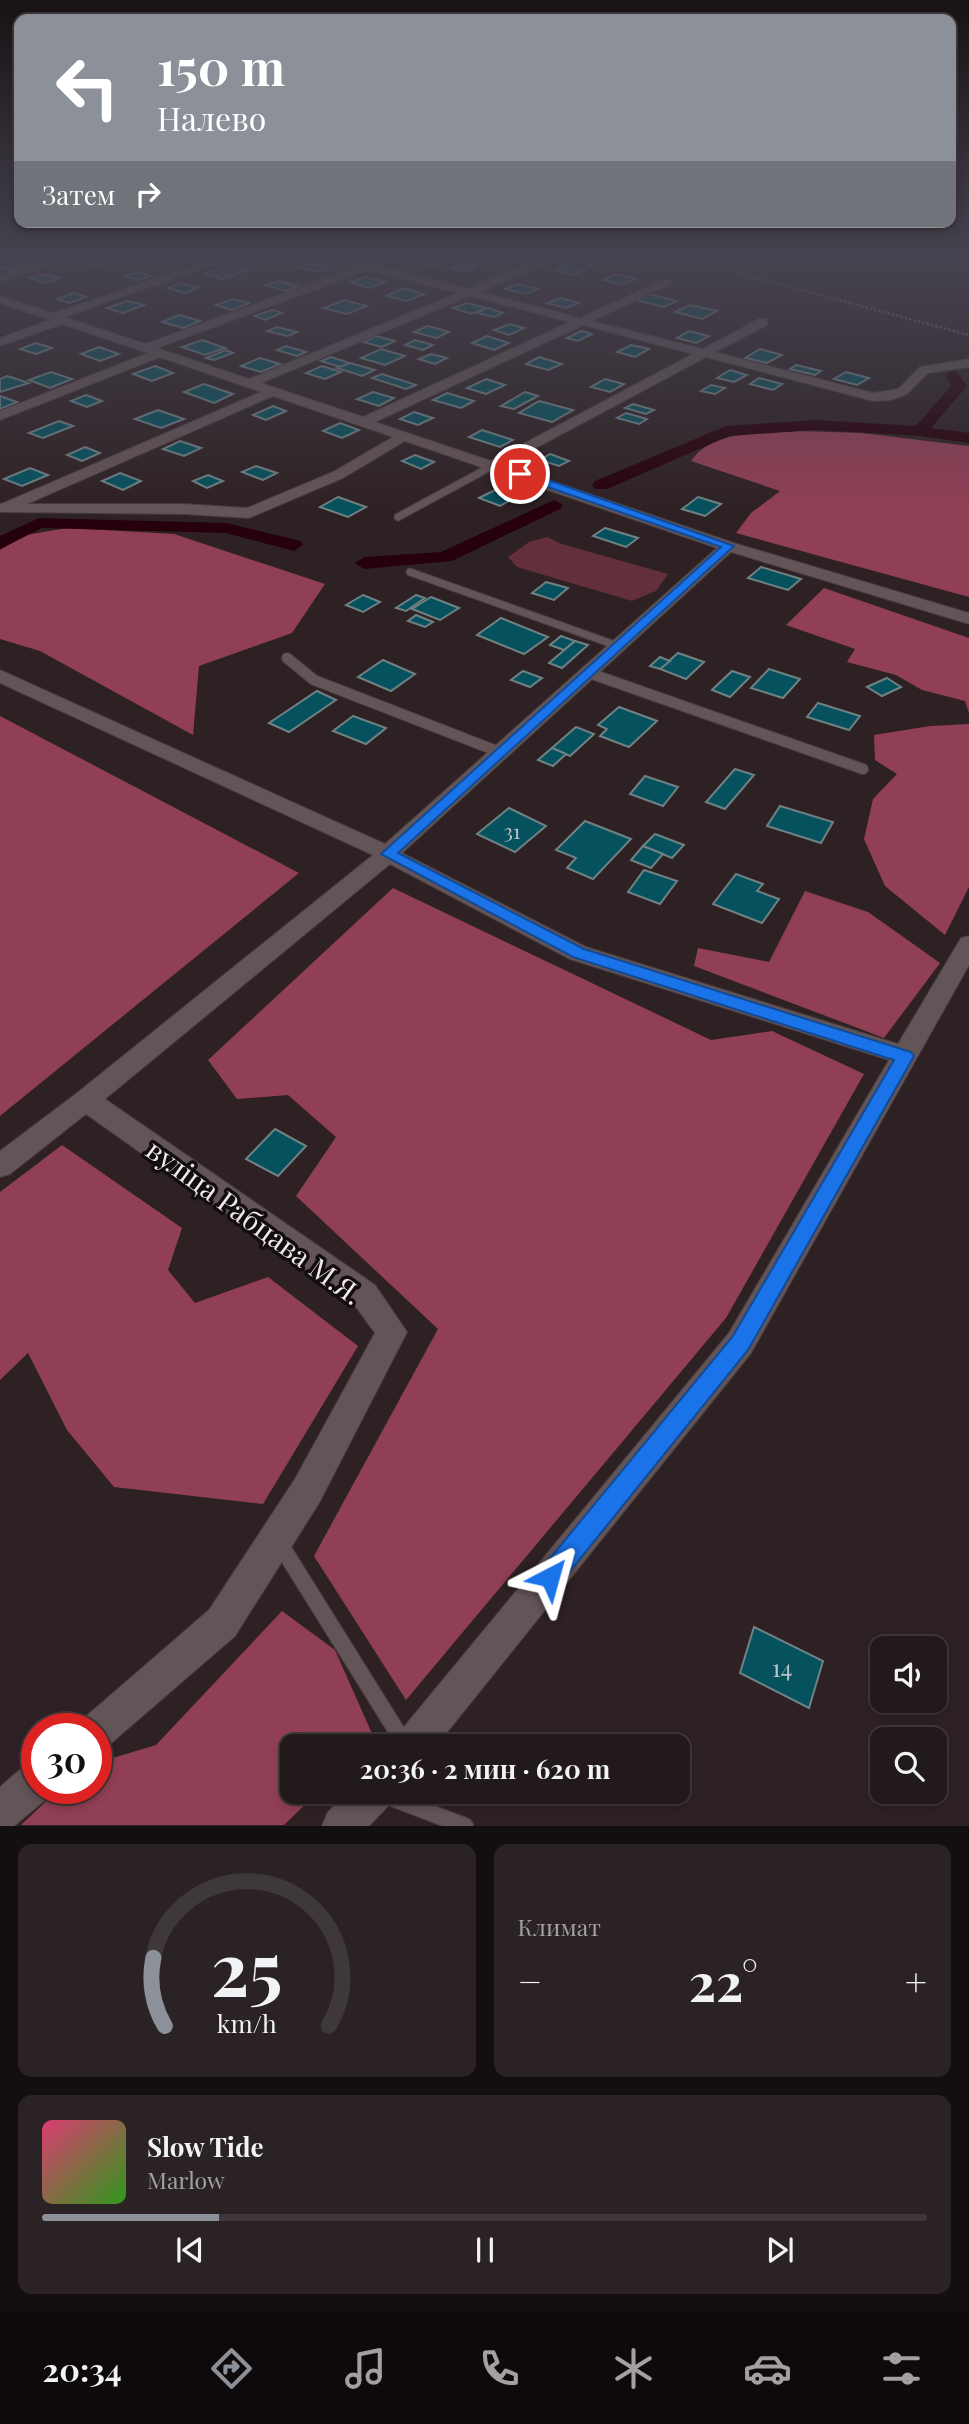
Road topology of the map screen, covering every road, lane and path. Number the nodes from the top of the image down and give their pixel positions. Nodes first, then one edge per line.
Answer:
1 (130, 341) edge
2 (164, 341) edge
3 (352, 341) edge
4 (538, 341) edge
5 (652, 341) edge
6 (726, 341) edge
7 (148, 347) junction
8 (162, 352) junction
9 (700, 354) junction
10 (969, 363) edge
11 (251, 383) junction
12 (274, 391) junction
13 (0, 416) edge
14 (366, 421) junction
15 (407, 435) junction
16 (494, 465) junction
17 (2, 509) edge
18 (398, 517) dead end
19 (728, 546) junction
20 (410, 572) dead end
21 (969, 619) edge
22 (618, 646) junction
23 (287, 658) dead end
24 (589, 673) junction
25 (0, 677) edge
26 (502, 753) junction
27 (863, 769) dead end
28 (388, 854) junction
29 (969, 944) edge
30 (905, 1056) junction
31 (86, 1100) junction
32 (0, 1166) edge
33 (277, 1538) junction
34 (112, 1718) edge
35 (399, 1734) edge
36 (422, 1734) edge
37 (21, 1794) edge
38 (363, 1804) edge
39 (408, 1804) edge
40 (0, 1812) edge
41 (342, 1825) edge
42 (466, 1825) edge

1 - 7 street
2 - 7 street
3 - 11 street
4 - 14 street
5 - 9 street
6 - 9 street
7 - 8 street
8 - 11 street
8 - 13 street
9 - 10 street
9 - 16 street
11 - 12 street
12 - 14 street
12 - 17 street
14 - 15 street
15 - 16 street
15 - 17 street
16 - 18 lane
16 - 19 street
19 - 21 street
19 - 22 street
20 - 22 lane
22 - 24 street
23 - 26 lane
24 - 26 street
24 - 27 lane
25 - 28 street
26 - 28 street
28 - 30 street
28 - 31 street
29 - 30 street
30 - 36 street
31 - 32 street
31 - 33 street, вуліца Рабцава М.Я.
33 - 34 street, вуліца Рабцава М.Я.
33 - 35 lane
37 - 40 street
38 - 41 street
39 - 42 lane

